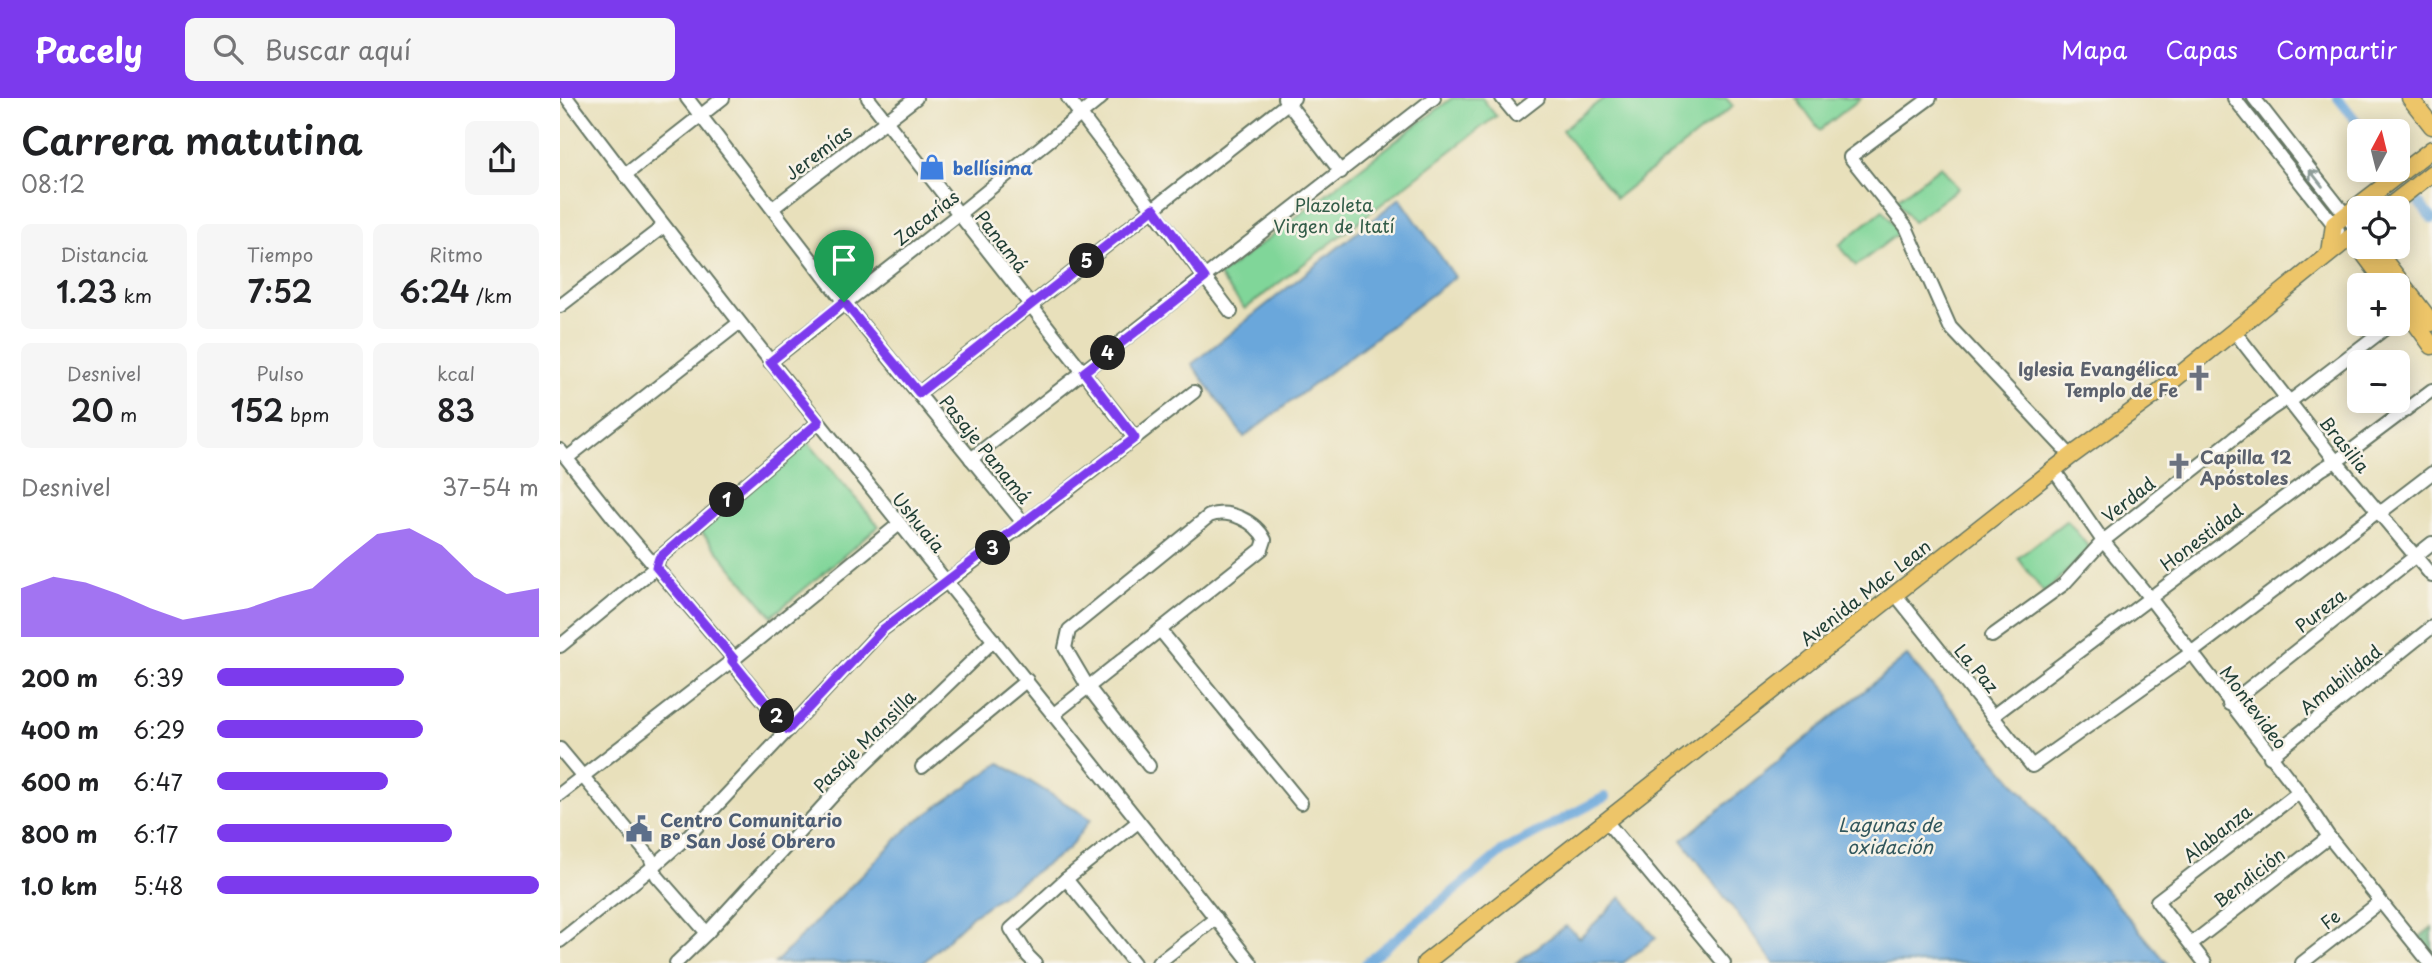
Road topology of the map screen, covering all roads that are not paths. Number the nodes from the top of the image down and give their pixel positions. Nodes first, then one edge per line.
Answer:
1 (567, 98) edge
2 (687, 98) edge
3 (723, 98) edge
4 (868, 98) edge
5 (916, 98) edge
6 (1068, 98) edge
7 (1101, 98) edge
8 (1434, 98) edge
9 (1502, 98) edge
10 (1538, 98) edge
11 (1930, 98) edge
12 (2234, 98) edge
13 (2254, 98) edge
14 (2410, 98) edge
15 (1289, 100) edge
16 (1080, 113) junction
17 (700, 116) junction
18 (886, 122) junction
19 (2432, 126) edge
20 (2432, 149) edge
21 (1341, 172) junction
22 (625, 175) junction
23 (2428, 176) edge
24 (2402, 196) edge
25 (773, 208) junction
26 (1154, 208) junction
27 (960, 214) junction
28 (2339, 220) junction
29 (664, 226) junction
30 (2347, 226) edge
31 (2347, 240) edge
32 (2330, 253) junction
33 (2368, 259) edge
34 (2379, 273) edge
35 (1205, 278) junction
36 (844, 302) junction
37 (560, 306) edge
38 (1031, 306) junction
39 (2410, 311) edge
40 (1231, 312) dead end
41 (2410, 315) edge
42 (739, 323) junction
43 (2432, 323) edge
44 (2234, 331) junction
45 (2375, 336) edge
46 (2432, 346) edge
47 (770, 362) junction
48 (1084, 372) junction
49 (2432, 390) edge
50 (1194, 392) dead end
51 (919, 393) junction
52 (2286, 399) junction
53 (819, 422) junction
54 (1135, 438) junction
55 (563, 454) edge
56 (2071, 456) junction
57 (971, 459) junction
58 (2335, 460) junction
59 (2054, 470) junction
60 (2432, 473) edge
61 (2377, 512) junction
62 (1024, 524) junction
63 (898, 525) junction
64 (2103, 541) junction
65 (2432, 543) edge
66 (2415, 556) junction
67 (656, 567) junction
68 (2432, 576) edge
69 (946, 583) junction
70 (1895, 594) junction
71 (2149, 597) junction
72 (2432, 627) edge
73 (1160, 630) junction
74 (1992, 636) dead end
75 (994, 640) junction
76 (560, 646) edge
77 (2191, 653) junction
78 (733, 660) junction
79 (1027, 680) junction
80 (1088, 687) junction
81 (2229, 704) junction
82 (1054, 714) junction
83 (1993, 715) junction
84 (788, 730) junction
85 (560, 749) edge
86 (2270, 757) junction
87 (1149, 766) dead end
88 (922, 767) dead end
89 (583, 776) junction
90 (2298, 792) junction
91 (560, 794) edge
92 (1301, 803) dead end
93 (1606, 821) junction
94 (1139, 822) junction
95 (2329, 838) junction
96 (653, 867) junction
97 (1066, 879) junction
98 (2379, 902) junction
99 (1216, 918) junction
100 (707, 933) junction
101 (560, 941) edge
102 (2191, 944) junction
103 (1027, 961) edge
104 (676, 963) edge
105 (1134, 963) edge
106 (1158, 963) edge
107 (1251, 963) edge
108 (1426, 963) edge
109 (1724, 963) edge
110 (2206, 963) edge
111 (2302, 963) edge
112 (2430, 963) edge

1 - 22 street, Ushuaia
2 - 17 street, Pasaje Panamá
3 - 17 street
4 - 18 street, Panamá
5 - 18 street, Jeremías
6 - 16 street
7 - 16 street, Zacarías
8 - 21 street
9 - 10 street
11 - 56 street
12 - 28 street
28 -> 13 street
14 - 19 main road
15 - 21 street
15 - 26 street
16 - 26 street
16 - 27 street, Zacarías
17 - 22 street
17 - 25 street, Pasaje Panamá
18 - 25 street, Jeremías
18 - 27 street, Panamá
20 - 28 main road
21 - 35 street
22 - 29 street, Ushuaia
23 - 24 main road
25 - 36 street, Pasaje Panamá
26 - 35 street
26 - 38 street
27 - 36 street, Zacarías
27 - 38 street, Panamá
28 - 30 street
28 - 32 main road
29 - 37 street
29 - 42 street, Ushuaia
31 - 32 main road, Avenida Mac Lean
32 - 44 main road, Avenida Mac Lean
33 - 34 main road
35 - 40 street
35 - 48 street
36 - 47 street, Zacarías
36 - 51 street, Pasaje Panamá
38 - 48 street, Panamá
38 - 51 street
39 - 43 main road
41 - 46 main road
42 - 47 street, Ushuaia
42 - 55 street
44 - 52 street, Brasilia
44 - 56 main road, Avenida Mac Lean
45 - 52 street, Verdad
47 - 53 street, Ushuaia
48 - 54 street, Panamá
48 - 57 street
49 - 58 street, Honestidad
50 - 54 street
51 - 57 street, Pasaje Panamá
52 - 58 street, Brasilia
52 - 64 street, Verdad
53 - 63 street, Ushuaia
53 - 67 street
54 - 62 street
55 - 67 street
56 - 59 main road, Avenida Mac Lean
57 - 62 street, Pasaje Panamá
58 - 61 street, Brasilia
58 - 71 street, Honestidad
59 - 64 street, Montevideo
59 - 70 main road, Avenida Mac Lean
60 - 61 street
61 - 66 street, Brasilia
61 - 77 street
62 - 69 street
63 - 69 street, Ushuaia
63 - 78 street
64 - 71 street, Montevideo
64 - 74 street, Verdad
65 - 66 street, Pureza
66 - 68 street, Brasilia
66 - 81 street, Pureza
67 - 76 street
67 - 78 street
69 - 75 street, Ushuaia
69 - 84 street
70 - 83 street, La Paz
70 - 93 main road, Avenida Mac Lean
71 - 77 street, Montevideo
71 - 83 street, Honestidad
72 - 86 street, Amabilidad
73 - 80 street
73 - 80 street
73 - 92 street
75 - 79 street, Ushuaia
75 - 100 street, Pasaje Mansilla
77 - 81 street, Montevideo
77 - 83 street, La Paz
78 - 84 street
78 - 89 street
79 - 82 street, Ushuaia
79 - 88 street
80 - 82 street
80 - 87 street
81 - 86 street, Montevideo
82 - 94 street, Ushuaia
84 - 96 street
85 - 89 street
86 - 90 street, Montevideo
89 - 91 street
89 - 96 street
90 - 95 street, Montevideo
90 - 102 street, Alabanza
93 - 108 main road, Avenida Mac Lean
93 - 109 street
94 - 97 street
94 - 99 street, Ushuaia
95 - 98 street, Montevideo
95 - 102 street, Bendición
96 - 100 street
96 - 101 street
97 - 103 street
97 - 105 street
98 - 111 street, Fe
98 - 112 street, Montevideo
99 - 106 street
99 - 107 street, Ushuaia
100 - 104 street, Pasaje Mansilla
102 - 110 street

